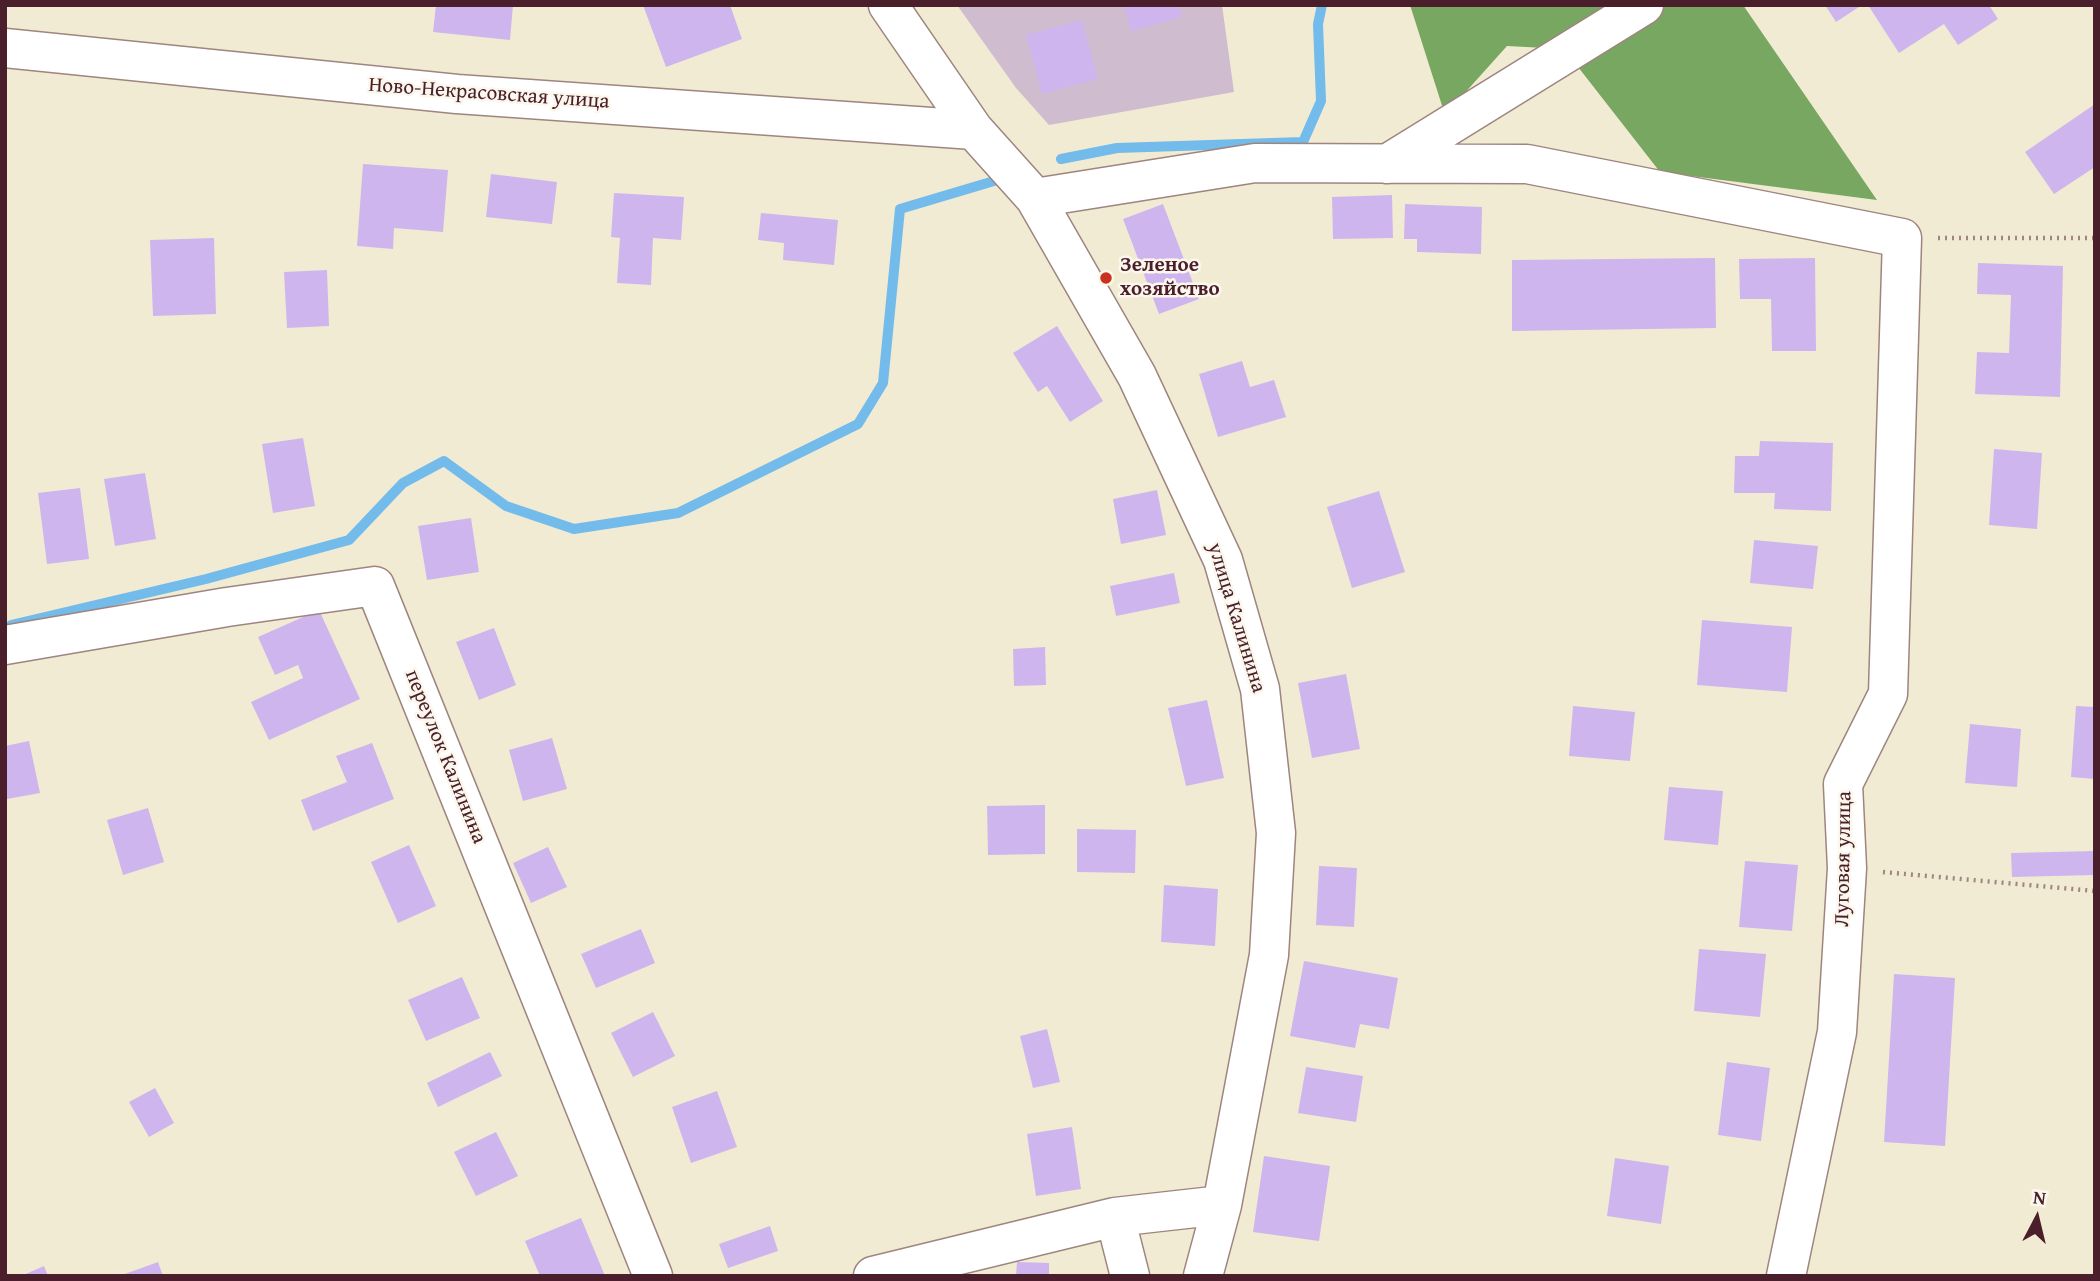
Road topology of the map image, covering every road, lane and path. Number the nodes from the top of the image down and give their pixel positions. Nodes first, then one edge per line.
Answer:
1 (888, 5) edge
2 (1644, 5) edge
3 (5, 48) edge
4 (974, 130) junction
5 (1387, 164) junction
6 (1035, 198) junction
7 (1902, 238) junction
8 (2095, 238) edge
9 (5, 645) edge
10 (1847, 868) junction
11 (2095, 891) edge
12 (1222, 1205) junction
13 (1115, 1217) junction
14 (653, 1276) edge
15 (873, 1276) edge
16 (1130, 1276) edge
17 (1203, 1276) edge
18 (1786, 1276) edge

1 - 4 street, улица Калинина
2 - 5 street
3 - 4 street, Ново-Некрасовская улица
4 - 6 street, улица Калинина
5 - 6 street
5 - 7 street
6 - 12 street, улица Калинина
7 - 8 path
7 - 10 street, Луговая улица
9 - 14 street, переулок Калинина
10 - 11 path
10 - 18 street, Луговая улица
12 - 13 street
12 - 17 street, улица Калинина
13 - 15 street
13 - 16 street

